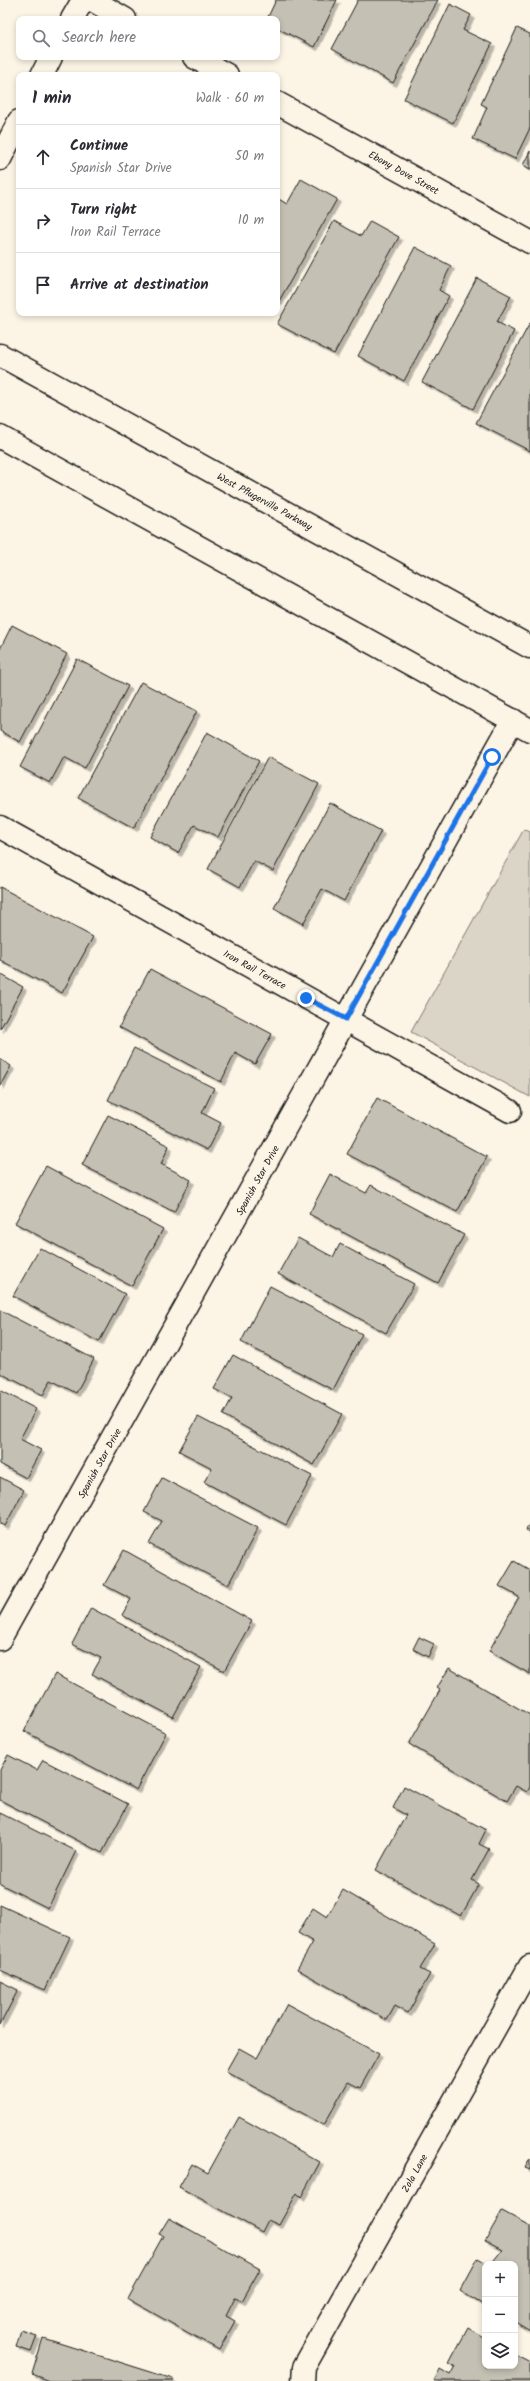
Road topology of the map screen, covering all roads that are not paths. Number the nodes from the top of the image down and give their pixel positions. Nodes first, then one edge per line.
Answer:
1 (83, 0) edge
2 (92, 0) edge
3 (74, 16) edge
4 (120, 16) edge
5 (50, 60) edge
6 (200, 60) edge
7 (44, 72) edge
8 (222, 72) edge
9 (280, 105) edge
10 (16, 127) edge
11 (0, 159) edge
12 (530, 242) edge
13 (0, 355) edge
14 (0, 437) edge
15 (530, 647) edge
16 (522, 725) edge
17 (0, 827) edge
18 (346, 1019) junction
19 (510, 1111) dead end
20 (0, 1639) edge
21 (530, 1966) edge
22 (303, 2381) edge

1 - 3 street
2 - 4 street
5 - 7 street
6 - 8 street
9 - 12 street, Ebony Dove Street
10 - 11 street
13 - 15 street, West Pflugerville Parkway
14 - 16 street
16 - 18 street, Spanish Star Drive
17 - 18 street, Iron Rail Terrace
18 - 19 street, Iron Rail Terrace
18 - 20 street, Spanish Star Drive
21 - 22 street, Zola Lane

